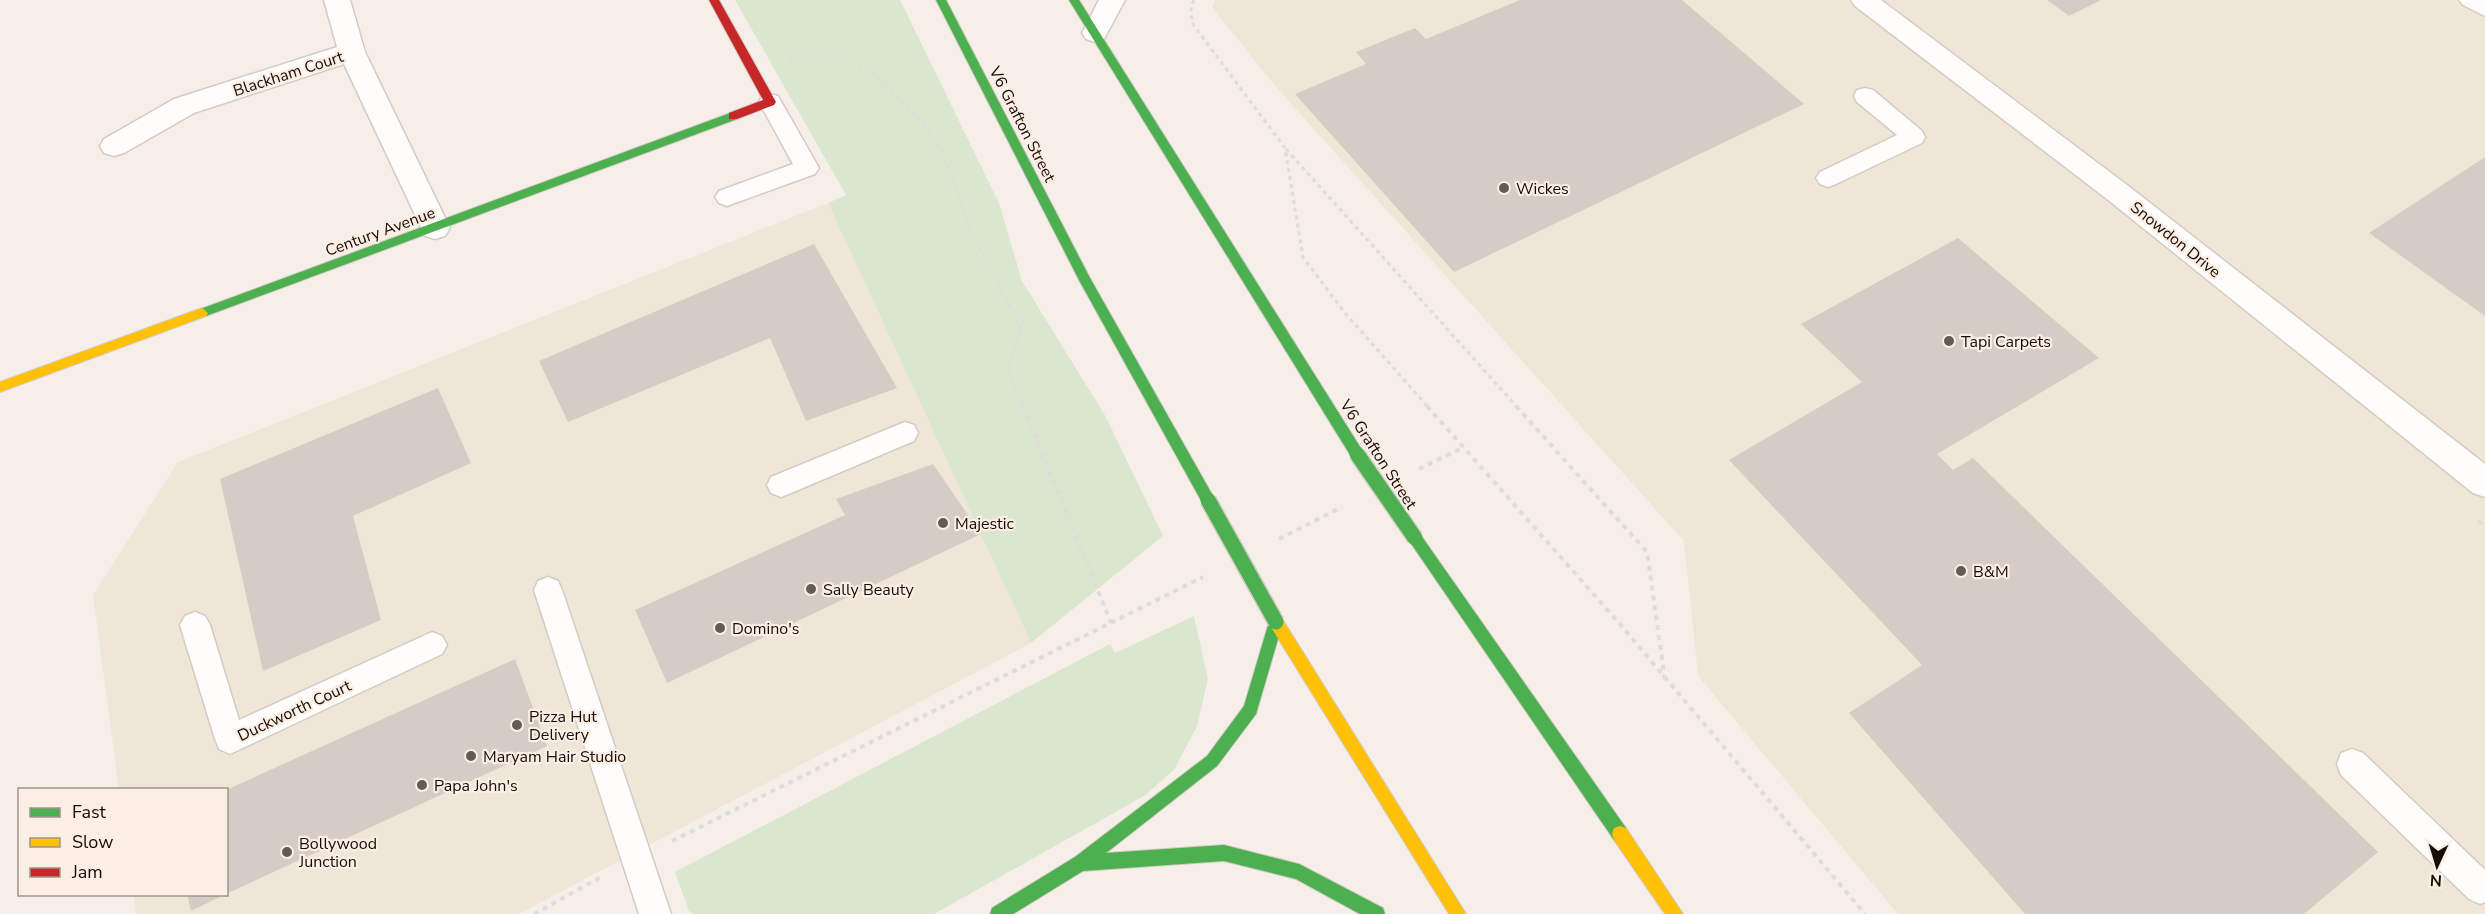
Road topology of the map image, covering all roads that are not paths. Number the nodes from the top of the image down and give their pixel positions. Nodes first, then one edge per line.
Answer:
1 (338, 0) edge
2 (714, 0) edge
3 (941, 0) edge
4 (1074, 0) edge
5 (1112, 0) edge
6 (1864, 0) edge
7 (2470, 0) edge
8 (2485, 9) edge
9 (1095, 33) junction
10 (352, 52) junction
11 (1865, 96) dead end
12 (770, 102) junction
13 (114, 146) dead end
14 (1828, 178) dead end
15 (727, 197) dead end
16 (435, 228) junction
17 (0, 387) edge
18 (905, 433) dead end
19 (2485, 483) edge
20 (781, 485) dead end
21 (549, 590) dead end
22 (1276, 622) junction
23 (195, 625) dead end
24 (432, 645) dead end
25 (2352, 764) dead end
26 (1081, 863) junction
27 (2480, 888) dead end
28 (655, 914) edge
29 (998, 914) edge
30 (1377, 914) edge
31 (1458, 914) edge
32 (1675, 914) edge

1 - 10 street
2 - 12 street
3 - 22 street, V6 Grafton Street, bridge
4 - 9 street, V6 Grafton Street
5 - 9 street
6 - 19 street, Snowdon Drive
7 - 8 lane
9 - 32 street, V6 Grafton Street, bridge
10 - 13 street, Blackham Court
10 - 16 street, Blackham Court
11 - 14 lane
12 - 15 lane
12 - 16 street, Century Avenue
16 - 17 street, Century Avenue
18 - 20 lane
21 - 28 lane
22 - 26 street
22 - 31 street, V6 Grafton Street
23 - 24 lane, Duckworth Court
25 - 27 lane
26 - 29 street
26 - 30 street

